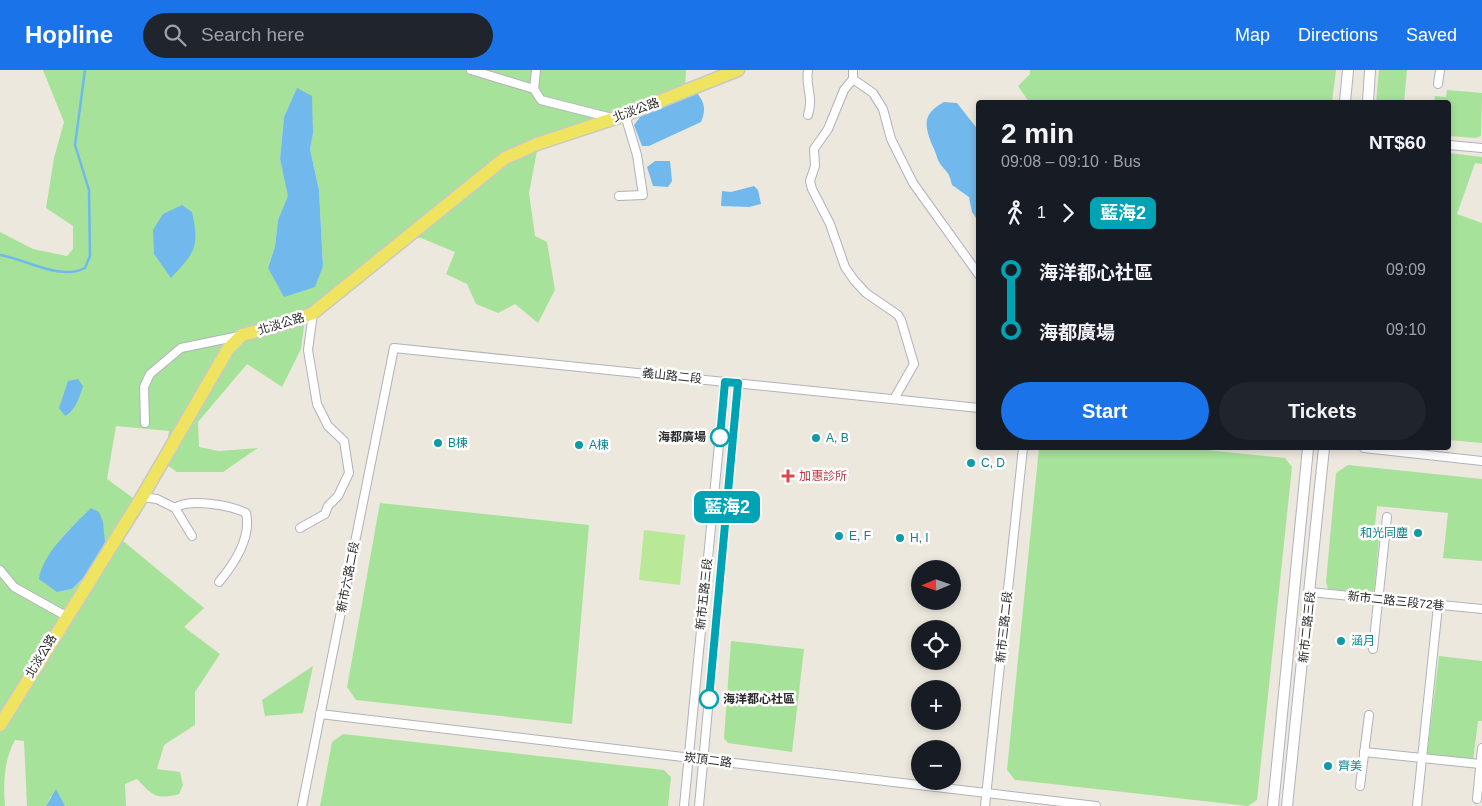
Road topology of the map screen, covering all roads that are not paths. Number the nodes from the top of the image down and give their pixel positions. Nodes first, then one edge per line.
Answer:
1 (471, 70) edge
2 (536, 70) edge
3 (738, 70) edge
4 (808, 70) edge
5 (853, 70) edge
6 (1348, 70) edge
7 (1370, 70) edge
8 (1440, 70) edge
9 (853, 79) junction
10 (1438, 84) dead end
11 (534, 89) junction
12 (1345, 100) edge
13 (1368, 100) edge
14 (808, 114) dead end
15 (620, 117) junction
16 (1451, 145) edge
17 (1482, 148) edge
18 (619, 196) dead end
19 (976, 271) edge
20 (313, 313) junction
21 (242, 335) junction
22 (394, 348) joint
23 (725, 382) junction
24 (738, 383) junction
25 (894, 399) junction
26 (976, 408) edge
27 (145, 424) dead end
28 (1022, 450) edge
29 (1308, 450) edge
30 (1324, 450) edge
31 (1382, 450) edge
32 (1482, 461) edge
33 (142, 498) junction
34 (175, 508) junction
35 (1387, 517) dead end
36 (300, 528) dead end
37 (192, 536) dead end
38 (0, 570) edge
39 (219, 582) dead end
40 (1310, 592) junction
41 (1378, 599) junction
42 (1438, 606) junction
43 (1482, 609) edge
44 (66, 616) junction
45 (1373, 649) dead end
46 (320, 714) junction
47 (1368, 715) dead end
48 (0, 725) edge
49 (1482, 748) edge
50 (1364, 752) junction
51 (688, 758) junction
52 (703, 759) junction
53 (1422, 759) junction
54 (1480, 764) junction
55 (1360, 786) dead end
56 (987, 793) junction
57 (1477, 799) dead end
58 (302, 806) edge
59 (684, 806) edge
60 (699, 806) edge
61 (985, 806) edge
62 (1096, 806) edge
63 (1273, 806) edge
64 (1287, 806) edge
65 (1417, 806) edge

1 - 11 street
2 - 11 street
3 - 15 main road, 北淡公路
4 - 14 street
5 - 9 street
6 - 12 street
7 - 13 street
8 - 10 street
9 - 19 street
9 - 25 street
11 - 15 street
15 - 18 street
15 - 20 main road, 北淡公路
16 - 17 street
20 - 21 main road, 北淡公路
20 - 36 street
21 - 27 street
21 - 33 main road, 北淡公路
22 - 23 street, 義山路二段
22 - 46 street, 新市六路二段
23 - 24 street, 義山路二段
23 - 51 street, 新市五路三段
24 - 25 street, 義山路二段
24 - 52 street, 新市五路三段
25 - 26 street, 義山路二段
28 - 56 street, 新市三路二段
29 - 63 street, 新市二路三段
30 - 40 street, 新市二路三段
31 - 32 street
33 - 34 street
33 - 44 main road, 北淡公路
34 - 37 street
34 - 39 street
35 - 41 street
38 - 44 street
40 - 41 street, 新市二路三段72巷
40 - 64 street, 新市二路三段
41 - 42 street, 新市二路三段72巷
41 - 45 street
42 - 43 street, 新市二路三段72巷
42 - 53 street
44 - 48 main road, 北淡公路
46 - 51 street, 崁頂二路
46 - 58 street, 新市六路二段
47 - 50 street
49 - 54 street
50 - 53 street
50 - 55 street
51 - 52 street, 崁頂二路
51 - 59 street, 新市五路三段
52 - 56 street, 崁頂二路
52 - 60 street, 新市五路三段
53 - 54 street
53 - 65 street
54 - 57 street
56 - 61 street, 新市三路二段
56 - 62 street, 崁頂二路

